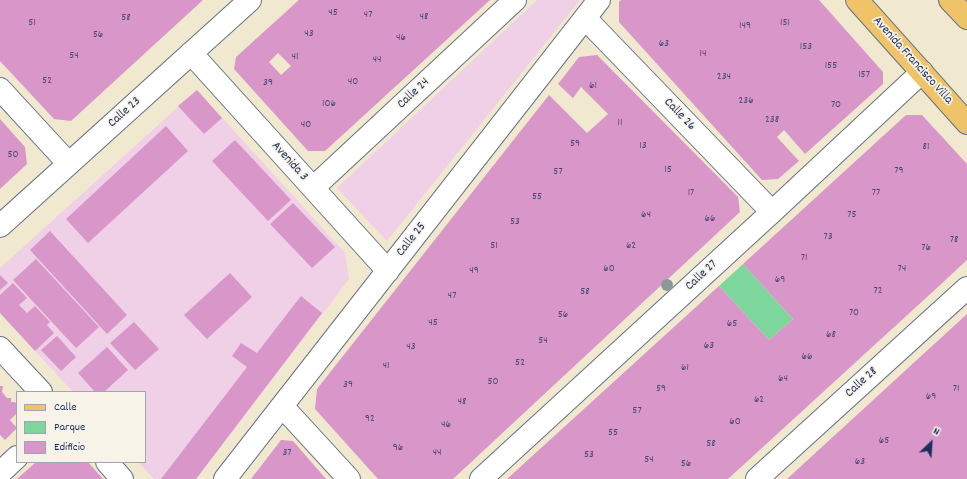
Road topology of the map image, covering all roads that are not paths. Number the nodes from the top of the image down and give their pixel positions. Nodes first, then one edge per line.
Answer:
1 (250, 0) edge
2 (515, 0) edge
3 (600, 0) edge
4 (857, 0) edge
5 (950, 0) edge
6 (585, 18) junction
7 (967, 18) edge
8 (191, 53) junction
9 (922, 72) junction
10 (0, 89) edge
11 (967, 123) edge
12 (69, 164) junction
13 (313, 188) junction
14 (772, 212) junction
15 (0, 226) edge
16 (388, 271) junction
17 (967, 288) edge
18 (0, 348) edge
19 (40, 391) edge
20 (282, 406) junction
21 (16, 458) edge
22 (107, 463) edge
23 (0, 473) edge
24 (122, 479) edge
25 (225, 479) edge
26 (349, 479) edge
27 (481, 479) edge
28 (757, 479) edge

1 - 8 street, Calle 23
2 - 13 street, Calle 24
3 - 6 street, Calle 25
4 - 9 main road, Avenida Francisco Villa
5 - 7 main road
6 - 14 street, Calle 26
6 - 16 street, Calle 25
8 - 12 street, Calle 23
8 - 13 street, Avenida 3
9 - 11 main road, Avenida Francisco Villa
9 - 14 street, Calle 27
10 - 12 street
12 - 15 street, Calle 23
13 - 16 street, Avenida 3
14 - 27 street, Calle 27
16 - 20 street, Calle 25
17 - 28 street, Calle 28
18 - 19 street
20 - 25 street, Calle 25
20 - 26 street
21 - 23 street
22 - 24 street

